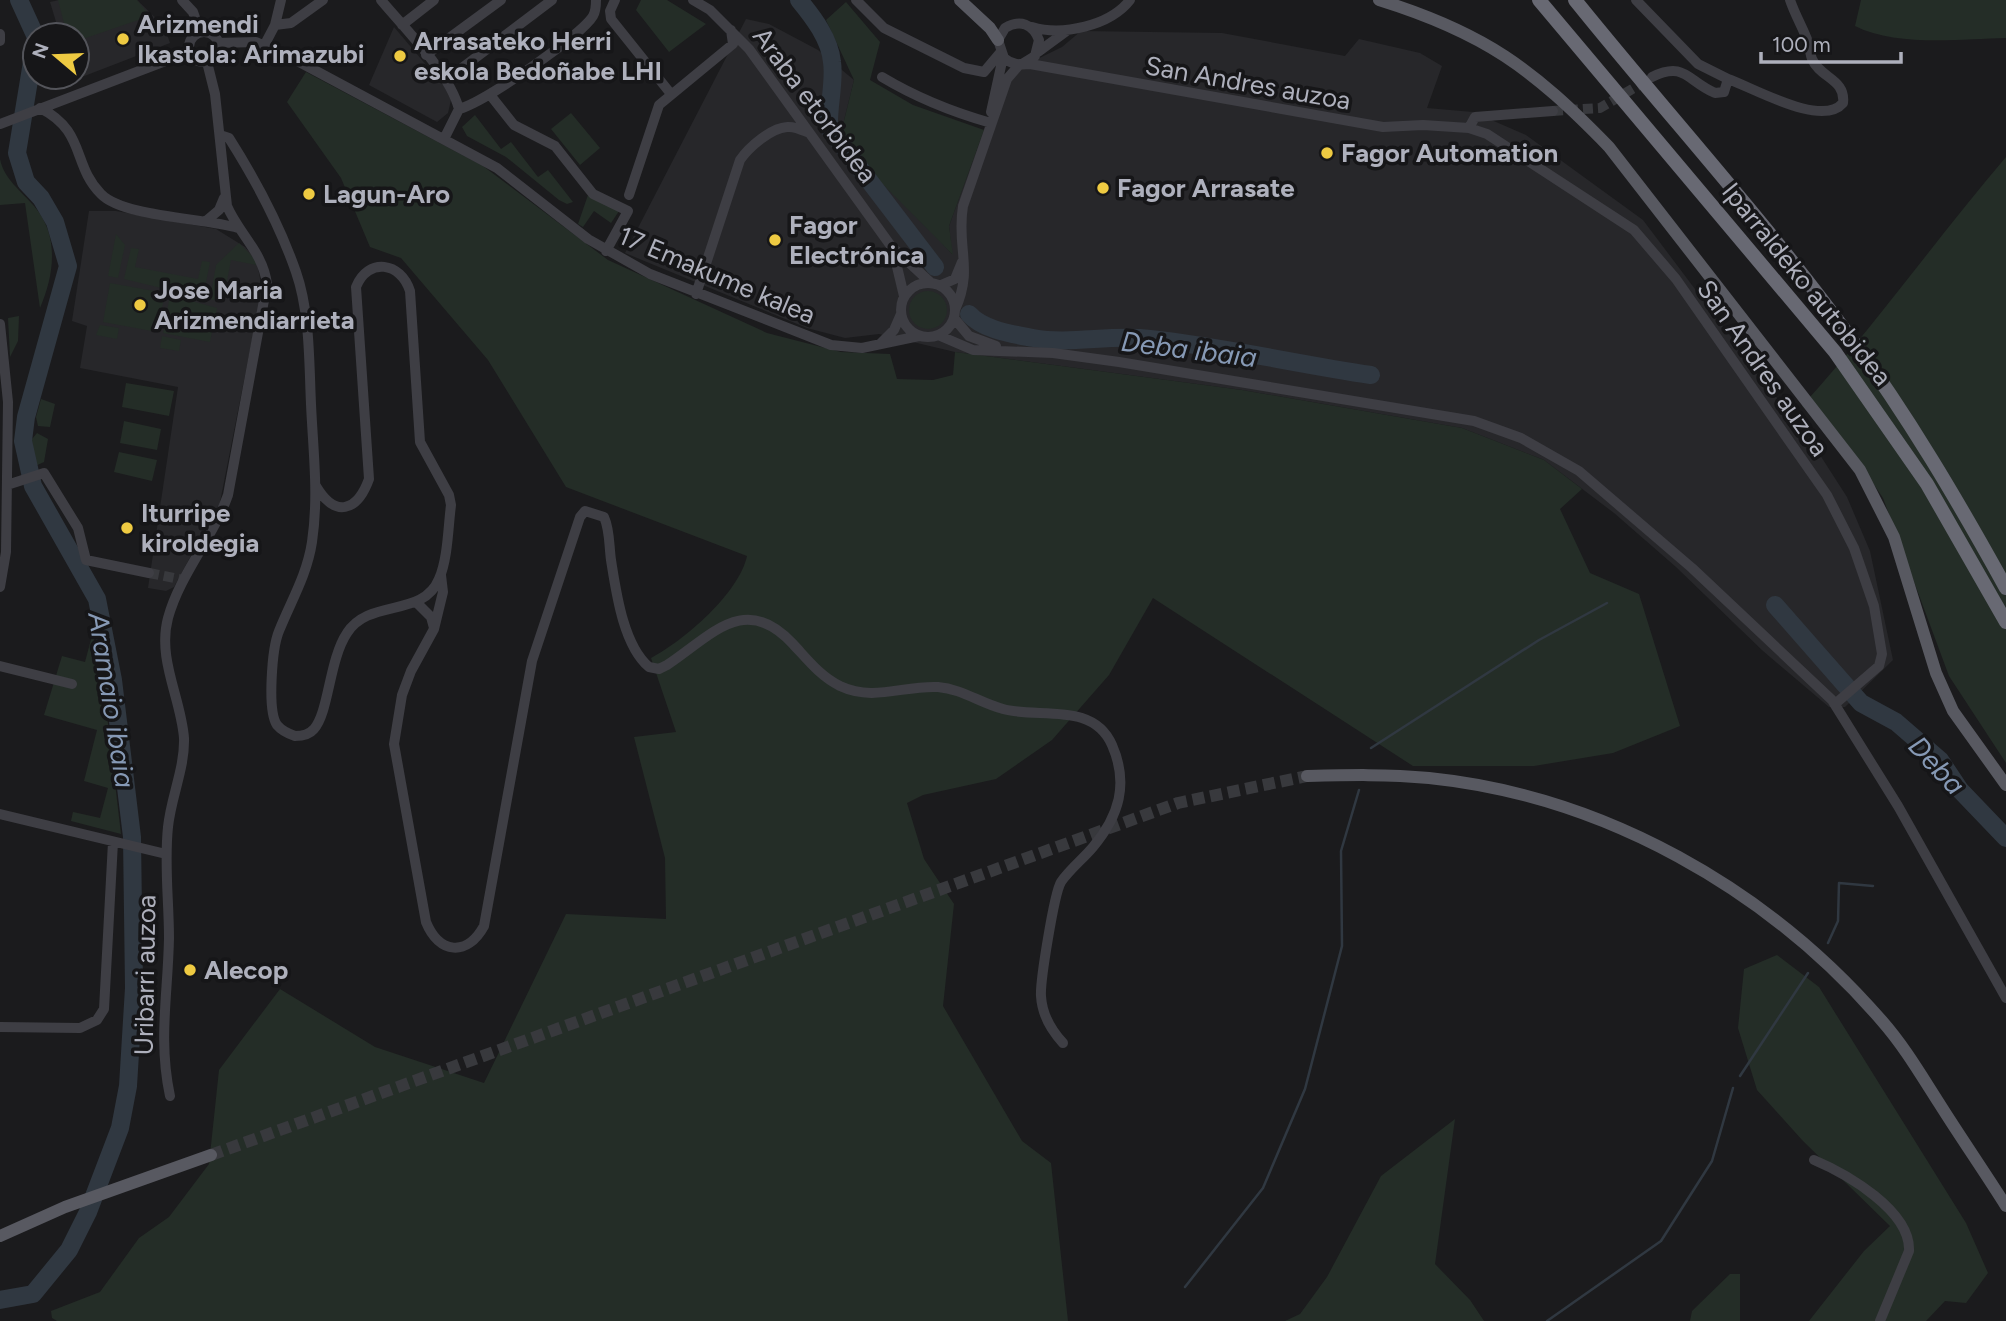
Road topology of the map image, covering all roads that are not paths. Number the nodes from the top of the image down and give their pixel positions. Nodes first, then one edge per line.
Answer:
1 (181, 0) edge
2 (281, 0) edge
3 (323, 0) edge
4 (381, 0) edge
5 (434, 0) edge
6 (500, 0) edge
7 (552, 0) edge
8 (596, 0) edge
9 (615, 0) edge
10 (693, 0) edge
11 (856, 0) edge
12 (960, 0) edge
13 (1130, 0) edge
14 (1378, 0) edge
15 (1539, 0) edge
16 (1575, 0) edge
17 (1636, 0) edge
18 (1790, 0) edge
19 (275, 25) junction
20 (401, 25) junction
21 (1032, 27) junction
22 (1072, 28) junction
23 (731, 29) junction
24 (200, 32) junction
25 (0, 34) edge
26 (0, 41) edge
27 (218, 43) junction
28 (265, 44) junction
29 (1000, 50) junction
30 (189, 52) junction
31 (1037, 53) junction
32 (426, 55) junction
33 (207, 62) junction
34 (1021, 64) junction
35 (984, 72) junction
36 (882, 77) dead end
37 (1652, 77) tunnel mouth
38 (1728, 79) junction
39 (446, 80) junction
40 (996, 86) junction
41 (671, 94) junction
42 (491, 96) junction
43 (789, 102) junction
44 (38, 108) junction
45 (459, 109) junction
46 (1553, 111) tunnel mouth
47 (5, 122) edge
48 (991, 123) junction
49 (780, 128) junction
50 (1469, 128) junction
51 (810, 133) junction
52 (220, 135) junction
53 (444, 139) junction
54 (225, 194) junction
55 (629, 195) dead end
56 (206, 221) junction
57 (239, 228) junction
58 (891, 246) junction
59 (606, 251) junction
60 (963, 258) junction
61 (935, 284) junction
62 (697, 292) junction
63 (904, 296) junction
64 (901, 314) junction
65 (955, 314) junction
66 (0, 324) edge
67 (939, 335) junction
68 (919, 336) junction
69 (879, 345) junction
70 (1010, 349) junction
71 (7, 485) junction
72 (316, 486) junction
73 (331, 505) junction
74 (315, 522) junction
75 (3, 554) edge
76 (149, 573) tunnel mouth
77 (441, 575) junction
78 (0, 587) edge
79 (2006, 588) edge
80 (417, 603) junction
81 (2006, 622) edge
82 (434, 629) junction
83 (0, 666) edge
84 (72, 684) dead end
85 (1840, 701) junction
86 (1307, 776) tunnel mouth
87 (2006, 785) edge
88 (0, 814) edge
89 (113, 842) junction
90 (166, 854) junction
91 (2006, 998) edge
92 (0, 1027) edge
93 (1063, 1044) dead end
94 (170, 1096) dead end
95 (211, 1155) tunnel mouth
96 (1814, 1160) dead end
97 (2006, 1206) edge
98 (0, 1236) edge
99 (1880, 1321) edge

1 - 24 street
2 - 19 street
3 - 19 street
4 - 20 street
5 - 20 street
6 - 32 street
7 - 39 street
8 - 42 street
9 - 41 street
10 - 23 street, Araba etorbidea
11 - 35 street
12 - 29 main road
13 - 22 street
14 - 87 main road
15 - 81 highway, Iparraldeko autobidea
16 - 79 highway
17 - 38 street
18 - 38 street
19 - 28 street
20 - 32 street
21 - 22 street
21 - 29 street
21 - 31 street
22 - 31 street
23 - 41 street
23 - 43 street, Araba etorbidea
24 - 27 street
24 - 30 street
25 - 26 street
27 - 28 street, 17 Emakume kalea
27 - 33 street
28 - 53 street, 17 Emakume kalea
29 - 34 street, San Andres auzoa
29 - 35 street
29 - 40 street
30 - 33 street
30 - 44 street
31 - 34 street
32 - 39 street
33 - 52 street, Uribarri auzoa
34 - 48 street
34 - 50 street, San Andres auzoa
35 - 40 street
36 - 48 street
37 - 38 street
39 - 45 street
40 - 48 street
41 - 55 street
42 - 45 street
42 - 59 street
43 - 49 street
43 - 51 street, Araba etorbidea
44 - 47 street
44 - 56 street
45 - 53 street
46 - 50 street, San Andres auzoa
48 - 60 street
49 - 51 street
49 - 62 street
50 - 85 street, San Andres auzoa
51 - 58 street, Araba etorbidea
52 - 54 street, Uribarri auzoa
52 - 72 street
53 - 59 street, 17 Emakume kalea
54 - 56 street
54 - 57 street, Uribarri auzoa
56 - 57 street
57 - 90 street, Uribarri auzoa
58 - 61 street, Araba etorbidea
58 - 63 street, Araba etorbidea
59 - 62 street, 17 Emakume kalea
60 - 61 street
60 - 65 street
61 - 63 street
61 - 65 street
62 - 69 street, 17 Emakume kalea
63 - 64 street
64 - 68 street
64 - 69 street
65 - 67 street
65 - 70 street
66 - 71 street
67 - 68 street
67 - 70 street
68 - 69 street, 17 Emakume kalea
70 - 85 street
71 - 75 street
71 - 76 street
72 - 73 street
72 - 74 street
73 - 74 street
73 - 77 street
74 - 80 street
75 - 78 street
77 - 80 street
77 - 82 street
80 - 82 street
82 - 93 street
83 - 84 street
85 - 91 street
86 - 97 main road
88 - 89 street
89 - 90 street
89 - 92 street
90 - 94 street, Uribarri auzoa
95 - 98 main road
96 - 99 street

